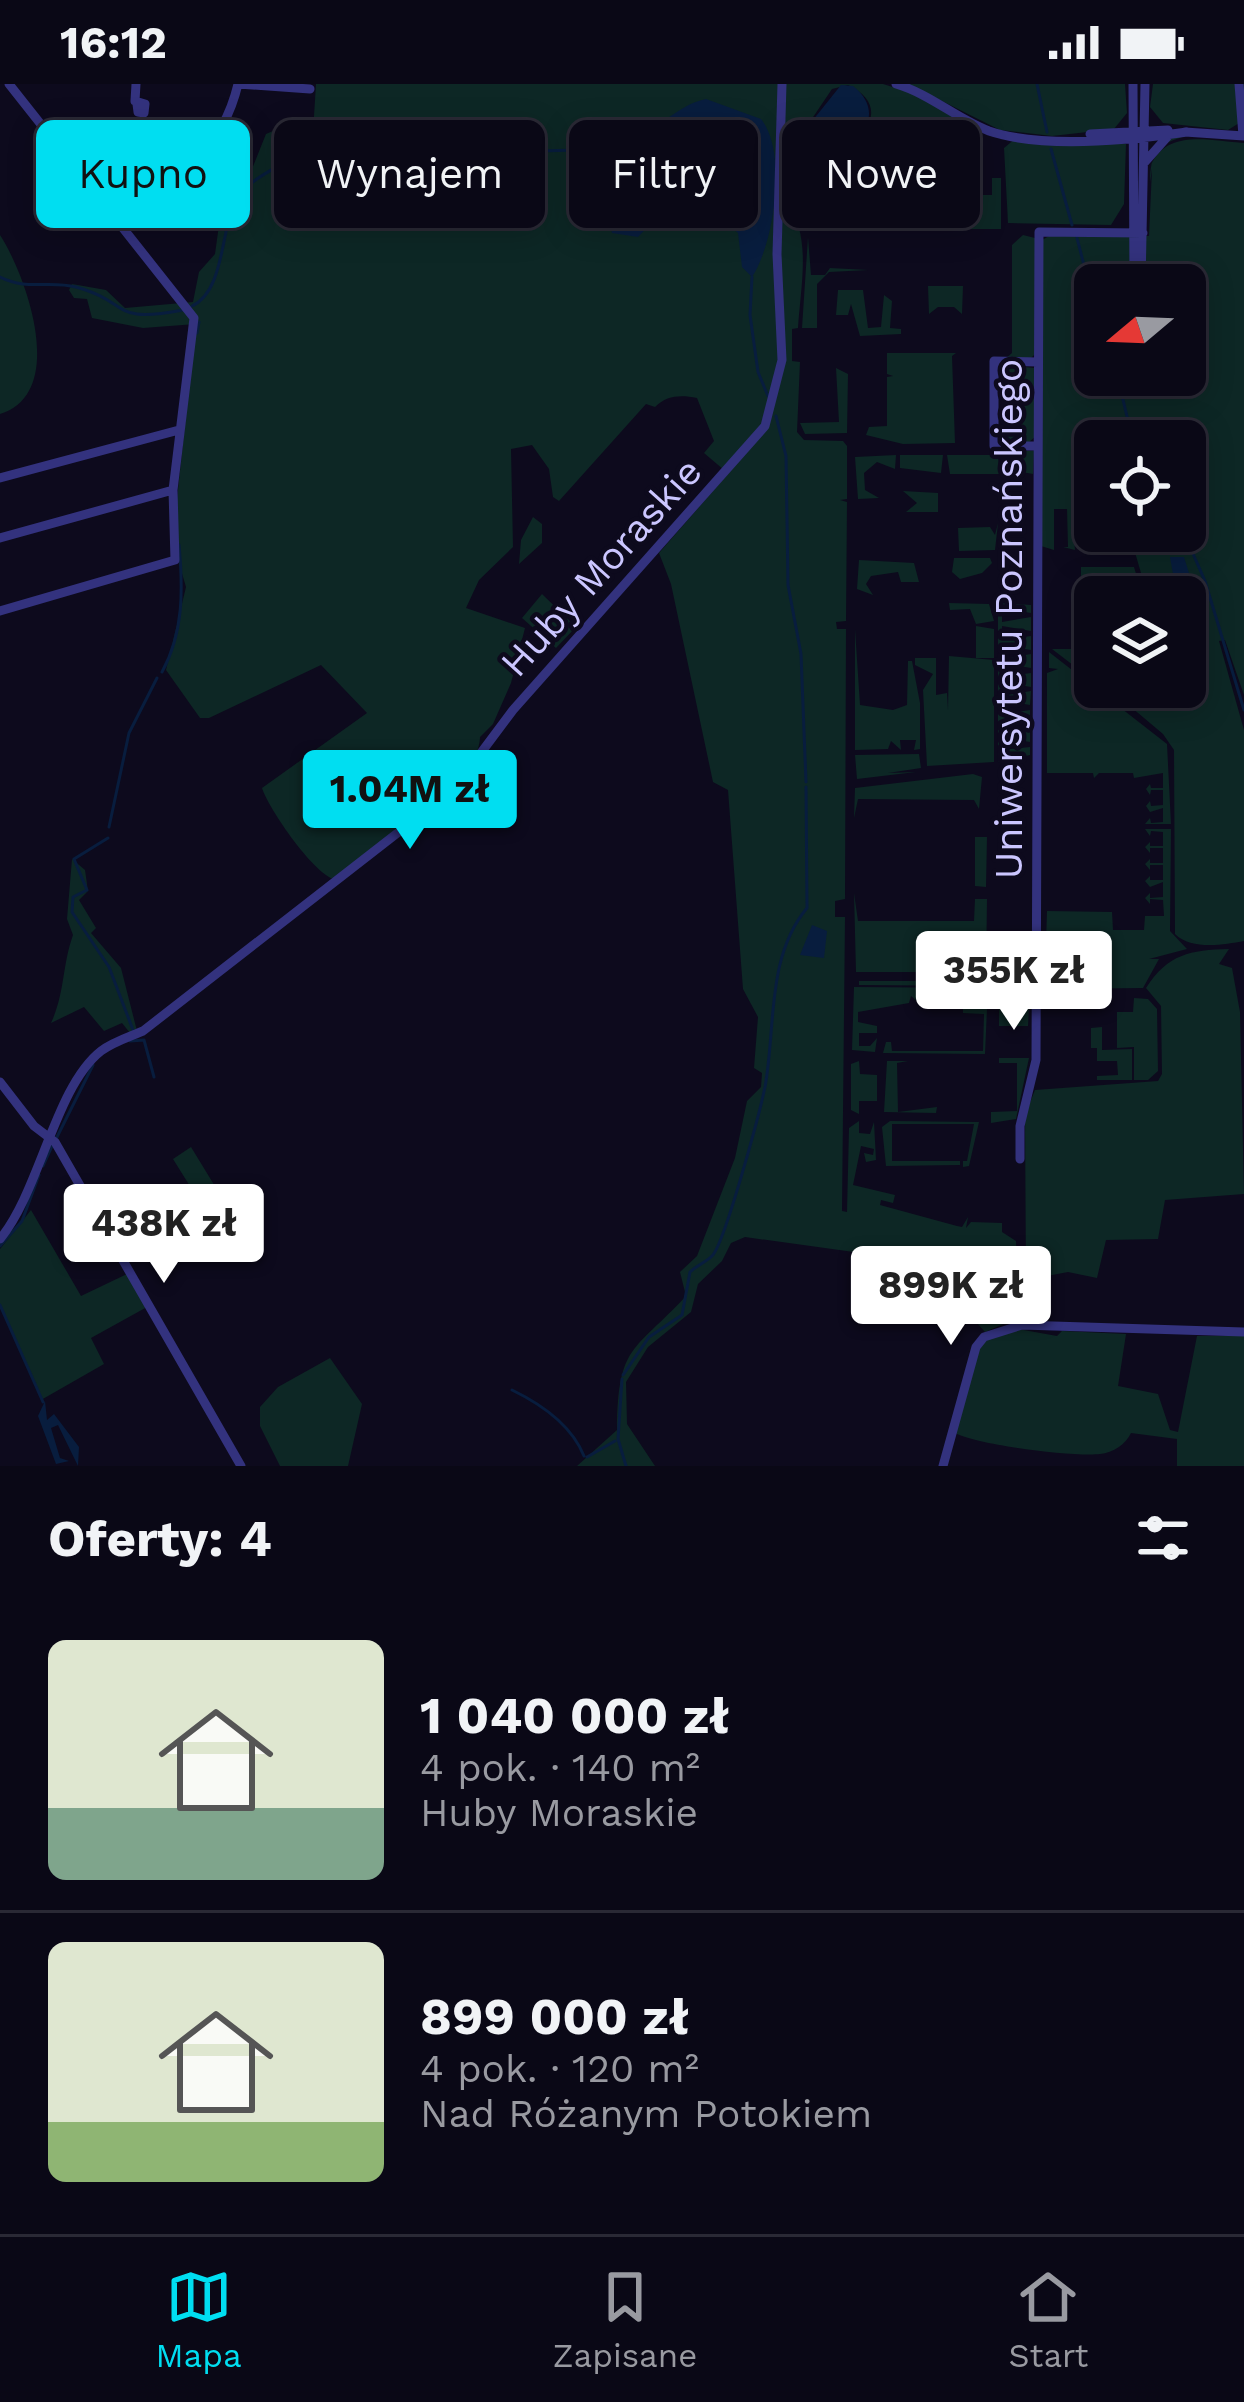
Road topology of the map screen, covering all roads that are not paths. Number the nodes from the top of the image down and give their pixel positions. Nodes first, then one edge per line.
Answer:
1 (9, 84) edge
2 (136, 84) edge
3 (782, 84) edge
4 (896, 84) edge
5 (1133, 84) edge
6 (1145, 84) edge
7 (1239, 84) edge
8 (310, 89) dead end
9 (137, 104) dead end
10 (38, 120) edge
11 (225, 120) edge
12 (1187, 132) junction
13 (1138, 133) junction
14 (1171, 134) junction
15 (1244, 136) edge
16 (1144, 163) junction
17 (126, 228) edge
18 (1137, 233) junction
19 (1137, 264) edge
20 (1038, 362) junction
21 (178, 430) junction
22 (1038, 446) junction
23 (0, 478) edge
24 (173, 490) junction
25 (0, 538) edge
26 (0, 611) edge
27 (0, 1082) edge
28 (50, 1138) junction
29 (1020, 1159) dead end
30 (0, 1239) edge
31 (1244, 1332) edge
32 (241, 1466) edge
33 (943, 1466) edge

1 - 10 street
2 - 9 street
3 - 28 street, Huby Moraskie
4 - 13 street
5 - 13 street
6 - 13 street
7 - 15 street
8 - 11 street
12 - 13 street
12 - 14 street
12 - 15 street
13 - 14 street
13 - 16 street
13 - 18 street
14 - 16 street
16 - 18 street
17 - 21 street
18 - 19 street
18 - 20 street, Uniwersytetu Poznańskiego
20 - 22 street, Uniwersytetu Poznańskiego
20 - 22 street
21 - 23 street
21 - 24 street
22 - 29 street, Uniwersytetu Poznańskiego
24 - 25 street
24 - 26 street
27 - 28 street
28 - 30 street, Huby Moraskie
28 - 32 street
31 - 33 street

